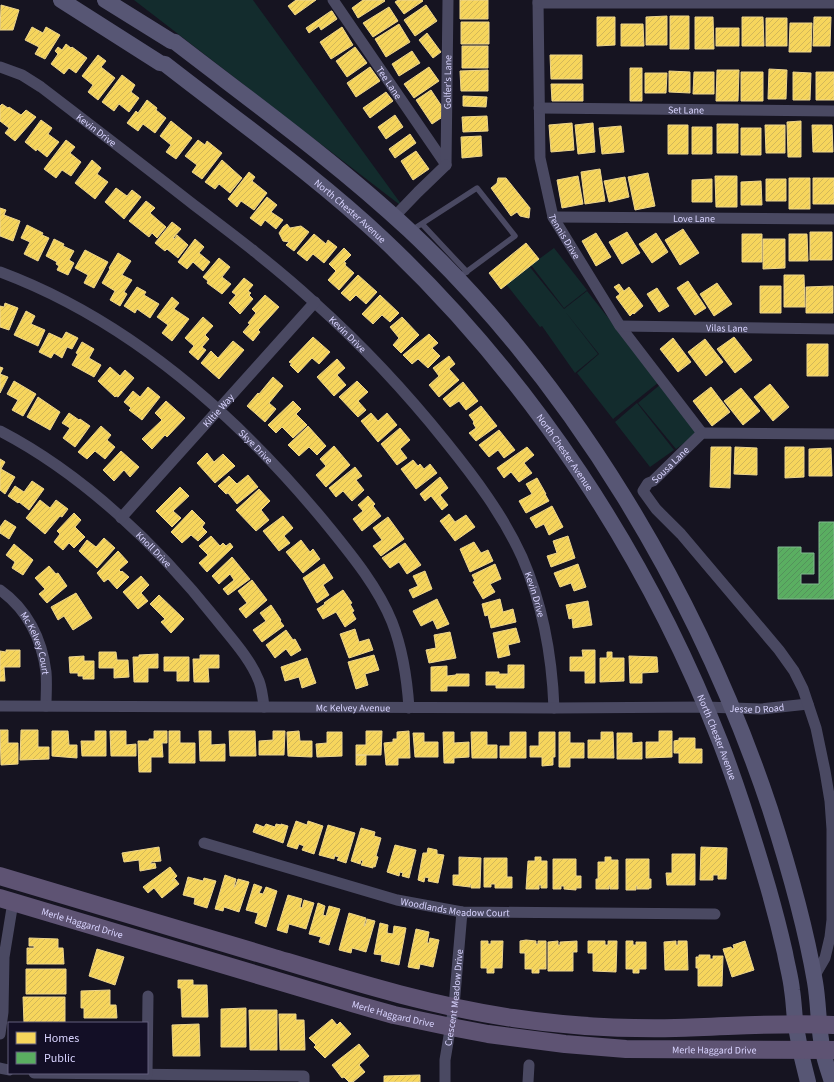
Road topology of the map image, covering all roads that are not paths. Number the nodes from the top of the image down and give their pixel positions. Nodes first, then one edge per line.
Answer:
1 (105, 0) edge
2 (333, 0) edge
3 (440, 0) edge
4 (448, 0) edge
5 (65, 1) edge
6 (538, 1) edge
7 (834, 3) edge
8 (449, 13) junction
9 (0, 67) edge
10 (539, 108) junction
11 (834, 111) edge
12 (446, 165) junction
13 (394, 217) junction
14 (553, 217) junction
15 (834, 219) edge
16 (416, 227) junction
17 (414, 270) junction
18 (0, 272) edge
19 (462, 276) junction
20 (315, 302) junction
21 (620, 326) junction
22 (834, 329) edge
23 (218, 410) junction
24 (0, 431) edge
25 (702, 434) junction
26 (834, 434) edge
27 (121, 518) junction
28 (0, 590) edge
29 (808, 704) junction
30 (0, 706) edge
31 (46, 706) junction
32 (264, 707) junction
33 (706, 707) junction
34 (409, 708) junction
35 (554, 708) junction
36 (732, 708) junction
37 (830, 770) edge
38 (204, 843) dead end
39 (0, 876) edge
40 (6, 900) edge
41 (462, 912) junction
42 (715, 914) dead end
43 (814, 977) junction
44 (148, 996) dead end
45 (454, 1006) junction
46 (148, 1022) edge
47 (795, 1024) junction
48 (827, 1024) edge
49 (451, 1027) junction
50 (0, 1034) edge
51 (800, 1049) junction
52 (828, 1050) edge
53 (529, 1065) dead end
54 (147, 1074) edge
55 (304, 1082) edge
56 (445, 1082) edge
57 (528, 1082) edge
58 (808, 1082) edge
59 (832, 1082) edge

1 - 13 main road
2 - 12 street, Tee Lane
3 - 8 street
4 - 8 street, Golfer's Lane
5 - 17 main road, North Chester Avenue
6 - 7 street
6 - 10 street, Tennis Drive
8 - 12 street, Golfer's Lane
9 - 20 street, Kevin Drive
10 - 11 street, Set Lane
10 - 14 street, Tennis Drive
12 - 13 street
13 - 16 main road
14 - 15 street, Love Lane
14 - 21 street, Tennis Drive
16 - 19 main road
16 - 19 lane
17 - 19 main road
17 - 33 main road, North Chester Avenue
18 - 23 street, Skye Drive
19 - 36 main road
20 - 23 street, Kiltie Way
20 - 35 street, Kevin Drive
21 - 22 street, Vilas Lane
21 - 25 street, Tennis Drive
23 - 27 street, Kiltie Way
23 - 34 street, Skye Drive
24 - 27 street, Knoll Drive
25 - 26 street
25 - 29 street, Sousa Lane
27 - 32 street, Knoll Drive
28 - 31 street, Mc Kelvey Court
29 - 36 street, Jesse D Road
29 - 37 street
30 - 31 street, Mc Kelvey Avenue
31 - 32 street, Mc Kelvey Avenue
32 - 34 street, Mc Kelvey Avenue
33 - 35 street, Mc Kelvey Avenue
33 - 36 street, Jesse D Road
33 - 47 main road, North Chester Avenue
34 - 35 street, Mc Kelvey Avenue
36 - 43 main road
37 - 43 street
38 - 41 street, Woodlands Meadow Court
39 - 45 main road, Merle Haggard Drive
40 - 49 main road, Merle Haggard Drive
40 - 50 street
41 - 42 street, Woodlands Meadow Court
41 - 45 street, Crescent Meadow Drive
43 - 48 main road
44 - 46 street
45 - 47 main road, Merle Haggard Drive
45 - 49 street, Crescent Meadow Drive
47 - 48 main road, Merle Haggard Drive
47 - 51 main road, North Chester Avenue
48 - 52 main road
49 - 51 main road, Merle Haggard Drive
49 - 56 street, Crescent Meadow Drive
51 - 52 main road, Merle Haggard Drive
51 - 58 main road, North Chester Avenue
52 - 59 main road
53 - 57 street
54 - 55 street

